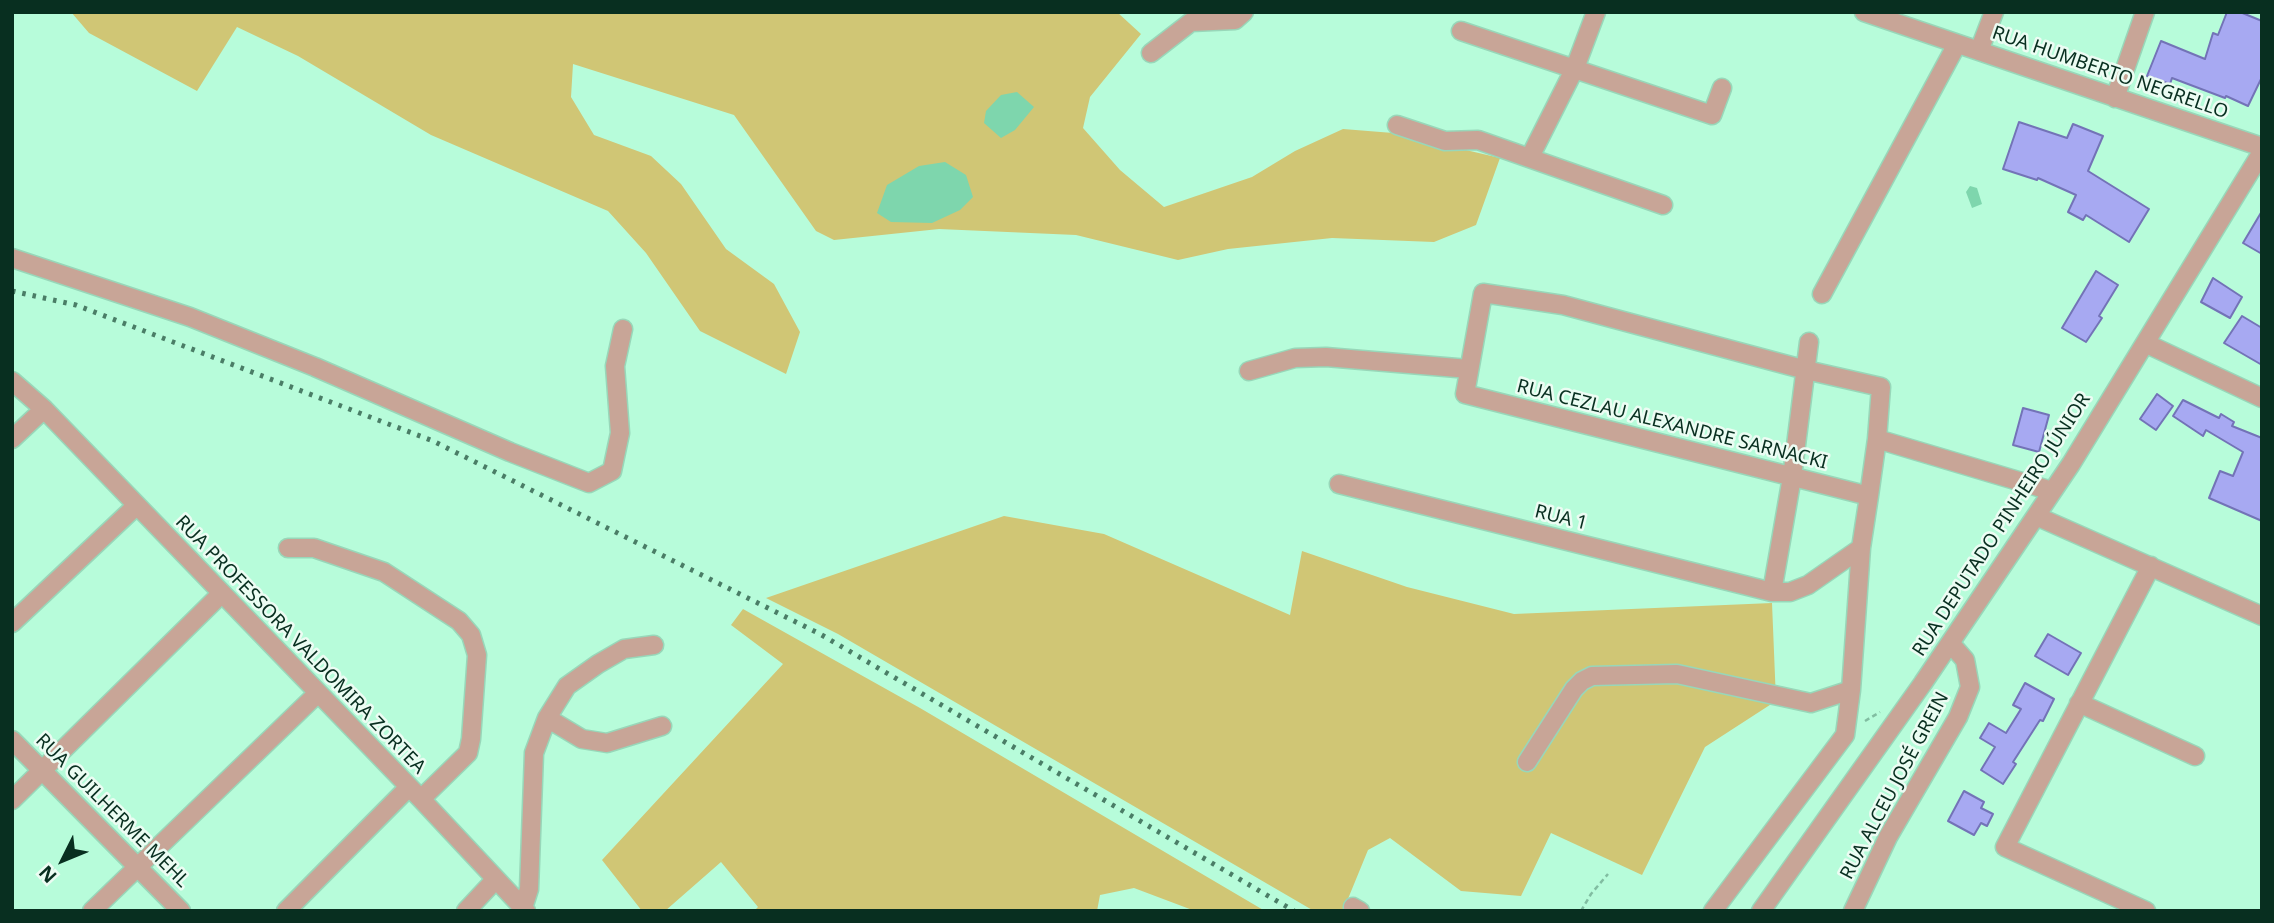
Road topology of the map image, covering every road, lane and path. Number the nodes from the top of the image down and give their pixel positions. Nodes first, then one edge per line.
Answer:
1 (1244, 12) edge
2 (1596, 12) edge
3 (1864, 12) edge
4 (1994, 12) edge
5 (2145, 12) edge
6 (1461, 31) dead end
7 (1957, 44) junction
8 (1979, 51) junction
9 (1151, 53) dead end
10 (1575, 68) junction
11 (1722, 88) dead end
12 (2115, 98) junction
13 (1397, 125) dead end
14 (2262, 147) edge
15 (2262, 152) edge
16 (1530, 157) junction
17 (1663, 205) dead end
18 (12, 258) edge
19 (1822, 294) dead end
20 (623, 329) dead end
21 (1809, 342) dead end
22 (2145, 343) junction
23 (1469, 369) junction
24 (1806, 370) junction
25 (1249, 371) dead end
26 (12, 381) edge
27 (2262, 398) edge
28 (44, 409) junction
29 (12, 439) edge
30 (1877, 439) junction
31 (1792, 477) junction
32 (1339, 484) dead end
33 (2052, 491) junction
34 (1869, 496) junction
35 (136, 506) junction
36 (2036, 516) junction
37 (288, 548) dead end
38 (1861, 548) junction
39 (2151, 566) junction
40 (1772, 592) junction
41 (221, 594) junction
42 (2262, 616) edge
43 (12, 624) edge
44 (1951, 644) junction
45 (654, 645) dead end
46 (1852, 690) junction
47 (318, 693) junction
48 (2079, 703) junction
49 (547, 718) junction
50 (662, 726) dead end
51 (12, 740) edge
52 (2195, 756) dead end
53 (1527, 762) dead end
54 (42, 770) junction
55 (415, 793) junction
56 (12, 800) edge
57 (137, 866) junction
58 (1608, 874) dead end
59 (495, 880) junction
60 (524, 909) edge
61 (92, 911) edge
62 (181, 911) edge
63 (286, 911) edge
64 (466, 911) edge
65 (1581, 911) edge
66 (1713, 911) edge
67 (1761, 911) edge
68 (1853, 911) edge
69 (2146, 911) edge

1 - 9 street
2 - 10 street
3 - 7 street, RUA HUMBERTO NEGRELLO
4 - 8 street
5 - 12 street
6 - 10 street
7 - 8 street, RUA HUMBERTO NEGRELLO
7 - 19 street
8 - 12 street, RUA HUMBERTO NEGRELLO
10 - 11 street
10 - 16 street
12 - 14 street, RUA HUMBERTO NEGRELLO
13 - 16 street
15 - 22 street, RUA DEPUTADO PINHEIRO JÚNIOR
16 - 17 street
18 - 20 street
21 - 24 street
22 - 27 street
22 - 33 street, RUA DEPUTADO PINHEIRO JÚNIOR
23 - 24 street
23 - 25 street
23 - 31 street, RUA CEZLAU ALEXANDRE SARNACKI
24 - 30 street
24 - 31 street
26 - 28 street, RUA PROFESSORA VALDOMIRA ZORTEA
28 - 29 street
28 - 35 street, RUA PROFESSORA VALDOMIRA ZORTEA
30 - 33 street
30 - 34 street
31 - 34 street, RUA CEZLAU ALEXANDRE SARNACKI
31 - 40 street
32 - 40 street, RUA 1
33 - 36 street, RUA DEPUTADO PINHEIRO JÚNIOR
34 - 38 street
35 - 41 street, RUA PROFESSORA VALDOMIRA ZORTEA
35 - 43 street
36 - 39 street
36 - 44 street, RUA DEPUTADO PINHEIRO JÚNIOR
37 - 55 street
38 - 40 street
38 - 46 street
39 - 42 street
39 - 48 street
41 - 47 street, RUA PROFESSORA VALDOMIRA ZORTEA
41 - 54 street
44 - 67 street, RUA DEPUTADO PINHEIRO JÚNIOR
44 - 68 street, RUA ALCEU JOSÉ GREIN
45 - 49 street
46 - 53 street
46 - 66 street
47 - 55 street, RUA PROFESSORA VALDOMIRA ZORTEA
47 - 57 street
48 - 52 street
48 - 69 street
49 - 50 street
49 - 60 street
51 - 54 street, RUA GUILHERME MEHL
54 - 56 street
54 - 57 street, RUA GUILHERME MEHL
55 - 59 street, RUA PROFESSORA VALDOMIRA ZORTEA
55 - 63 street
57 - 61 street
57 - 62 street, RUA GUILHERME MEHL
58 - 65 path
59 - 60 street, RUA PROFESSORA VALDOMIRA ZORTEA
59 - 64 street

